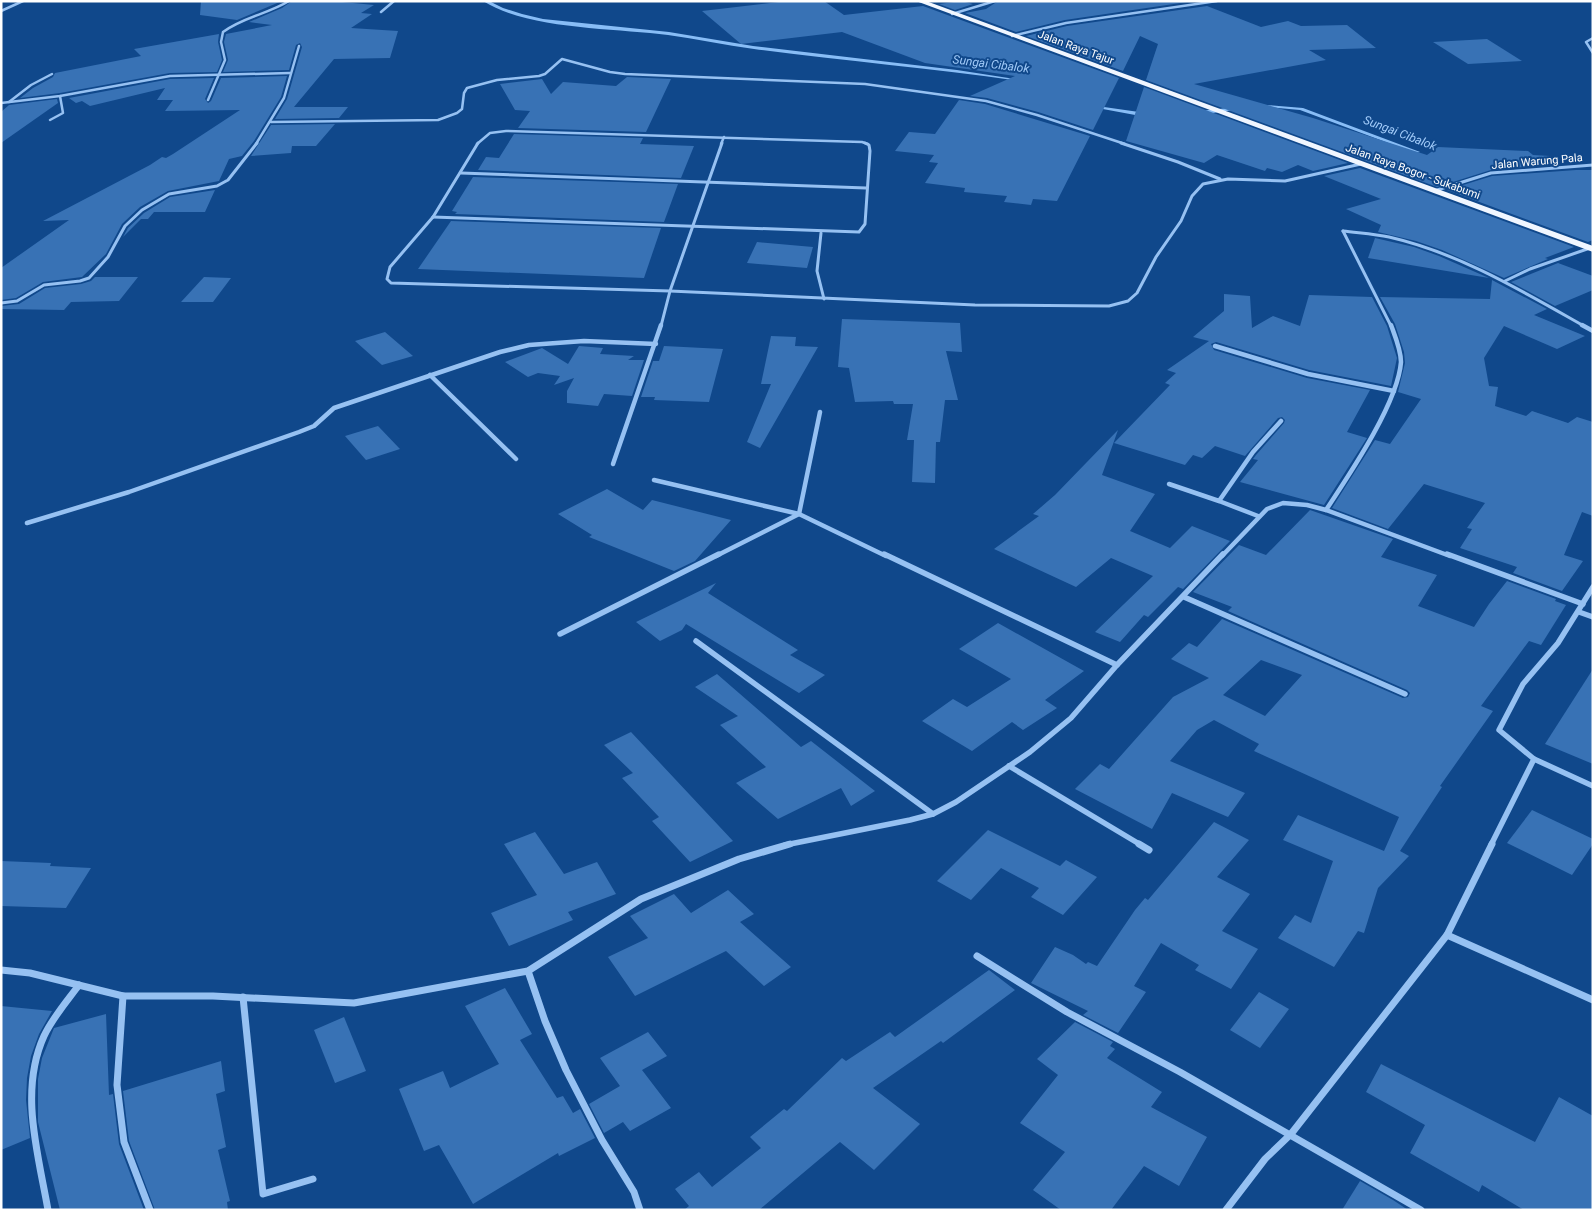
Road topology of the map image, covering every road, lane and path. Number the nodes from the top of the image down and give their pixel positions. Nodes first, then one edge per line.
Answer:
1 (23, 1) edge
2 (289, 1) edge
3 (394, 1) edge
4 (919, 1) edge
5 (995, 1) edge
6 (1217, 1) edge
7 (1, 11) edge
8 (381, 12) dead end
9 (952, 14) junction
10 (1012, 36) junction
11 (1593, 38) edge
12 (300, 46) dead end
13 (1593, 53) edge
14 (290, 73) junction
15 (52, 74) dead end
16 (218, 75) junction
17 (60, 96) junction
18 (208, 100) dead end
19 (9, 102) junction
20 (1, 103) edge
21 (1225, 114) joint
22 (50, 120) dead end
23 (271, 122) junction
24 (724, 138) junction
25 (1361, 164) junction
26 (1593, 165) edge
27 (461, 173) junction
28 (1220, 180) junction
29 (708, 181) junction
30 (866, 188) junction
31 (1434, 191) junction
32 (433, 217) junction
33 (693, 228) junction
34 (821, 233) junction
35 (1591, 249) edge
36 (1505, 281) junction
37 (670, 291) junction
38 (824, 299) junction
39 (1, 304) edge
40 (1593, 331) edge
41 (656, 344) junction
42 (1215, 346) dead end
43 (430, 375) junction
44 (1394, 391) junction
45 (820, 412) dead end
46 (1281, 421) dead end
47 (516, 459) dead end
48 (613, 464) dead end
49 (654, 480) dead end
50 (1169, 484) dead end
51 (1219, 501) junction
52 (1326, 510) junction
53 (800, 514) junction
54 (1258, 516) junction
55 (27, 523) dead end
56 (1593, 587) edge
57 (1184, 597) junction
58 (1583, 604) junction
59 (1579, 612) junction
60 (1593, 617) edge
61 (560, 634) dead end
62 (696, 641) dead end
63 (1116, 665) junction
64 (1405, 694) dead end
65 (1534, 759) junction
66 (1009, 766) junction
67 (1593, 786) edge
68 (933, 814) junction
69 (1149, 850) dead end
70 (1447, 935) junction
71 (977, 956) dead end
72 (1, 970) edge
73 (528, 970) junction
74 (79, 985) junction
75 (122, 996) junction
76 (243, 997) junction
77 (1593, 1000) edge
78 (1291, 1134) junction
79 (313, 1179) dead end
80 (48, 1210) edge
81 (150, 1210) edge
82 (640, 1210) edge
83 (1226, 1210) edge
84 (1421, 1210) edge

1 - 7 street
2 - 16 street
3 - 8 street
4 - 9 highway, Jalan Raya Tajur
5 - 9 street
6 - 10 street
9 - 10 highway, Jalan Raya Tajur
10 - 21 highway, Jalan Raya Tajur
11 - 13 street
12 - 14 street
14 - 16 street
14 - 23 street
15 - 19 street
16 - 17 street
16 - 18 street
17 - 19 street
17 - 22 street
19 - 20 street
21 - 25 highway, Jalan Raya Bogor - Sukabumi
23 - 28 street
23 - 39 street
24 - 27 street
24 - 29 street
24 - 30 street
25 - 28 street
25 - 31 highway, Jalan Raya Bogor - Sukabumi
26 - 31 street, Jalan Warung Pala
27 - 29 street
27 - 32 street
28 - 38 street
29 - 30 street
29 - 33 street
30 - 34 street
31 - 35 highway, Jalan Raya Bogor - Sukabumi
32 - 33 street
32 - 37 street
33 - 34 street
33 - 37 street
34 - 38 street
35 - 36 street
36 - 40 street
36 - 44 street
37 - 38 street
37 - 41 street
41 - 43 street
41 - 48 street
42 - 44 street
43 - 47 street
43 - 55 street
44 - 52 street
45 - 53 street
46 - 51 street
49 - 53 street
50 - 51 street
51 - 54 street
52 - 54 street
52 - 58 street
53 - 61 street
53 - 63 street
54 - 57 street
56 - 58 street
57 - 63 street
57 - 64 street
58 - 59 street
59 - 60 street
59 - 65 street
62 - 68 street
63 - 66 street
65 - 67 street
65 - 70 street
66 - 68 street
66 - 69 street
68 - 73 street
70 - 77 street
70 - 78 street
71 - 78 street
72 - 74 street
73 - 76 street
73 - 82 street
74 - 75 street
74 - 80 street
75 - 76 street
75 - 81 street
76 - 79 street
78 - 83 street
78 - 84 street

